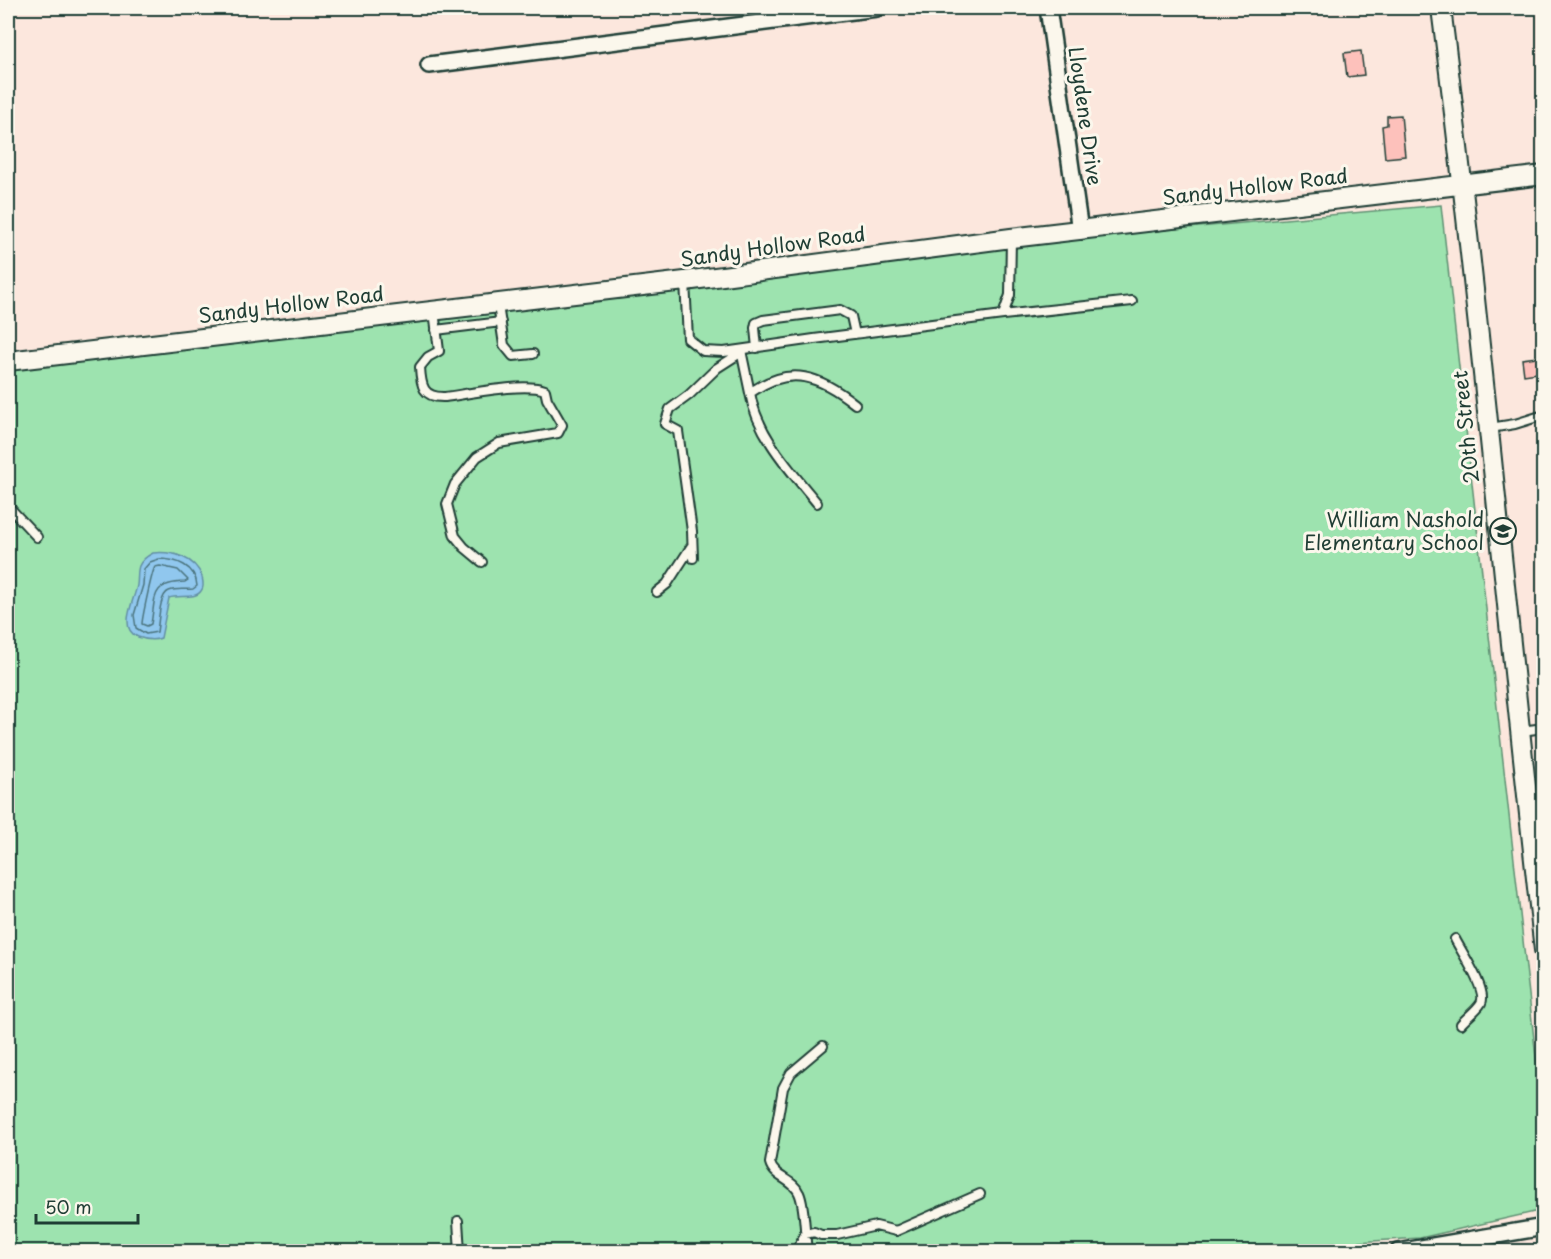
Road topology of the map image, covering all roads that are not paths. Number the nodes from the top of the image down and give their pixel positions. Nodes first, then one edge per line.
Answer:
1 (877, 8) edge
2 (1048, 8) edge
3 (1441, 8) edge
4 (429, 65) dead end
5 (1544, 175) edge
6 (1464, 184) junction
7 (1080, 231) junction
8 (1011, 238) junction
9 (685, 281) junction
10 (1132, 301) dead end
11 (498, 303) junction
12 (434, 311) junction
13 (1003, 315) junction
14 (501, 322) junction
15 (436, 330) junction
16 (855, 334) junction
17 (757, 348) junction
18 (741, 351) junction
19 (534, 354) dead end
20 (8, 362) edge
21 (750, 393) junction
22 (855, 404) dead end
23 (1544, 415) edge
24 (1488, 428) junction
25 (817, 503) dead end
26 (8, 506) edge
27 (37, 537) dead end
28 (692, 546) junction
29 (693, 558) dead end
30 (482, 562) dead end
31 (657, 592) dead end
32 (1544, 728) edge
33 (1519, 731) junction
34 (1455, 939) dead end
35 (1544, 950) edge
36 (1461, 1023) dead end
37 (823, 1046) dead end
38 (980, 1194) dead end
39 (458, 1221) dead end
40 (1544, 1227) edge
41 (805, 1234) junction
42 (460, 1251) edge
43 (796, 1251) edge
44 (807, 1251) edge
45 (1398, 1251) edge

1 - 4 street
2 - 7 street, Lloydene Drive
3 - 6 street, 20th Street
5 - 6 street, Sandy Hollow Road
6 - 7 street, Sandy Hollow Road
6 - 24 street, 20th Street
7 - 8 street, Sandy Hollow Road
8 - 9 street, Sandy Hollow Road
8 - 13 lane
9 - 11 street, Sandy Hollow Road
9 - 18 lane
10 - 13 lane
11 - 12 street, Sandy Hollow Road
11 - 14 lane
12 - 15 lane
12 - 20 street, Sandy Hollow Road
13 - 16 lane
14 - 15 lane
14 - 19 lane
15 - 30 lane
16 - 17 lane
16 - 17 lane
17 - 18 lane
18 - 21 lane
18 - 28 lane
21 - 22 lane
21 - 25 lane
23 - 24 lane
24 - 33 street, 20th Street
26 - 27 lane
28 - 29 lane
28 - 31 lane
32 - 33 lane
33 - 35 street, 20th Street
34 - 36 lane
37 - 41 lane
38 - 41 lane
39 - 42 lane
40 - 45 street
41 - 43 lane
41 - 44 lane

